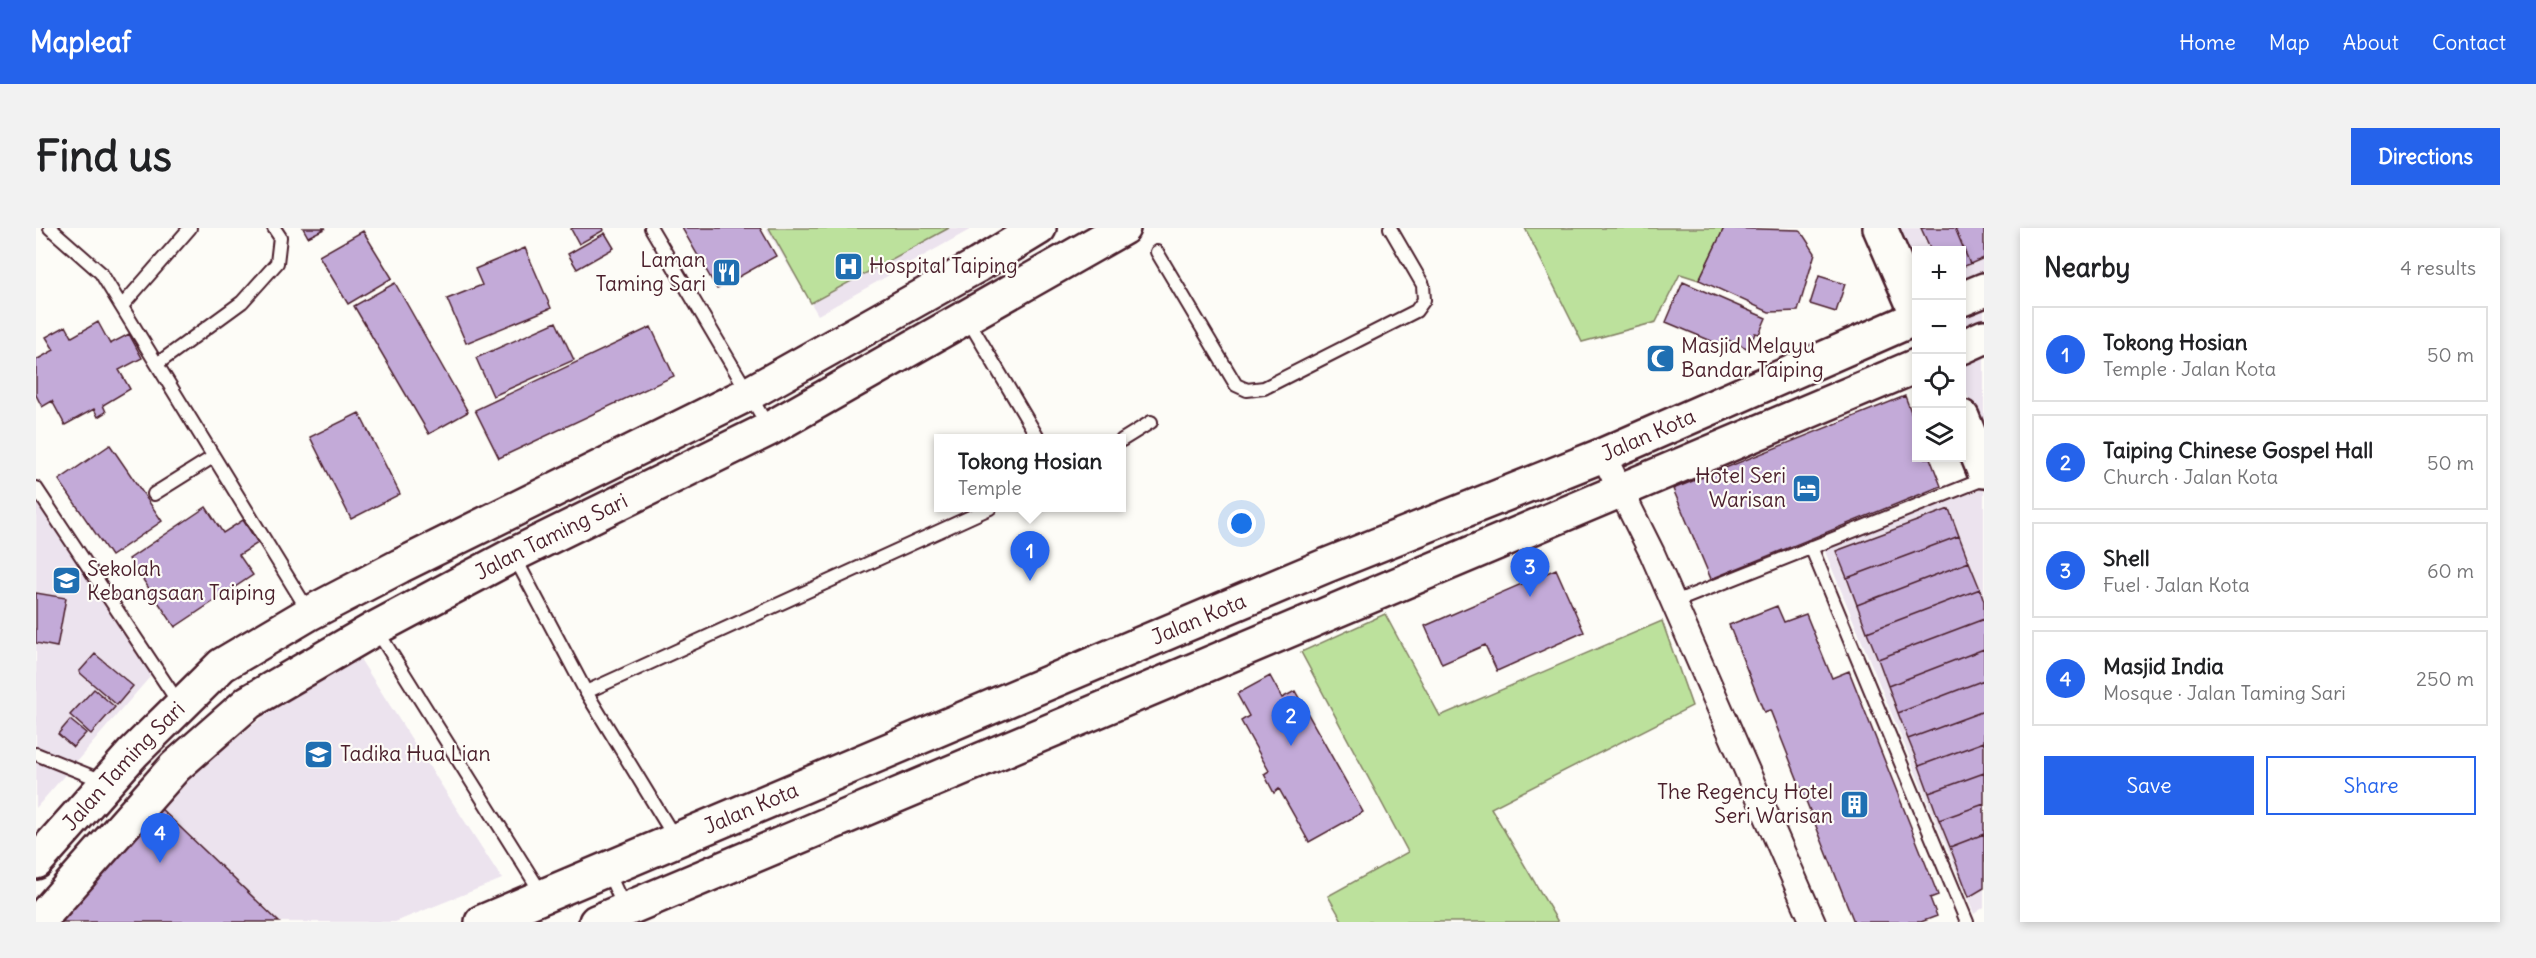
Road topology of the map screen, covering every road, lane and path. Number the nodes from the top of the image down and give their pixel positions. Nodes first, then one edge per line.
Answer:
1 (50, 228) edge
2 (190, 228) edge
3 (274, 228) edge
4 (651, 228) edge
5 (1039, 228) edge
6 (1123, 228) edge
7 (1390, 228) edge
8 (1880, 228) edge
9 (1157, 252) dead end
10 (1984, 290) edge
11 (1966, 297) edge
12 (1912, 300) edge
13 (122, 306) junction
14 (966, 317) junction
15 (1912, 320) edge
16 (1984, 337) edge
17 (1966, 345) edge
18 (158, 364) junction
19 (1912, 368) edge
20 (750, 393) junction
21 (1151, 422) dead end
22 (1966, 427) edge
23 (769, 429) junction
24 (1036, 434) edge
25 (1126, 438) edge
26 (1602, 455) junction
27 (213, 457) junction
28 (1984, 471) edge
29 (1984, 479) edge
30 (36, 488) edge
31 (1621, 490) junction
32 (154, 494) dead end
33 (979, 512) edge
34 (1811, 547) junction
35 (513, 555) junction
36 (1672, 603) junction
37 (310, 613) junction
38 (376, 628) junction
39 (586, 692) junction
40 (180, 705) junction
41 (36, 754) edge
42 (107, 783) junction
43 (676, 839) junction
44 (36, 862) edge
45 (606, 869) junction
46 (543, 896) junction
47 (618, 918) edge
48 (38, 922) edge
49 (482, 922) edge
50 (1813, 922) edge
51 (1967, 922) edge

1 - 13 lane
2 - 13 lane
3 - 18 lane
4 - 20 lane
5 - 20 main road, Jalan Taming Sari
6 - 14 main road, Jalan Taming Sari
7 - 9 lane
8 - 12 main road
10 - 11 main road
13 - 18 lane
14 - 23 main road, Jalan Taming Sari
14 - 24 lane
15 - 26 main road, Jalan Kota
16 - 17 main road
18 - 27 lane
19 - 31 main road, Jalan Kota
20 - 23 lane
20 - 37 main road, Jalan Taming Sari
21 - 25 lane
22 - 28 main road
23 - 35 main road, Jalan Taming Sari
26 - 31 street
26 - 43 main road, Jalan Kota
27 - 32 lane
27 - 37 lane
29 - 34 lane
30 - 40 lane
31 - 36 street
31 - 47 main road, Jalan Kota
33 - 39 lane
34 - 36 lane
34 - 51 lane
35 - 38 main road, Jalan Taming Sari
35 - 39 lane
36 - 50 street
37 - 40 main road, Jalan Taming Sari
38 - 46 lane
38 - 48 main road, Jalan Taming Sari
39 - 43 lane
40 - 42 main road, Jalan Taming Sari
41 - 42 lane
42 - 44 main road, Jalan Taming Sari
43 - 45 main road, Jalan Kota
45 - 46 main road, Jalan Kota
45 - 47 lane
46 - 49 main road, Jalan Kota

